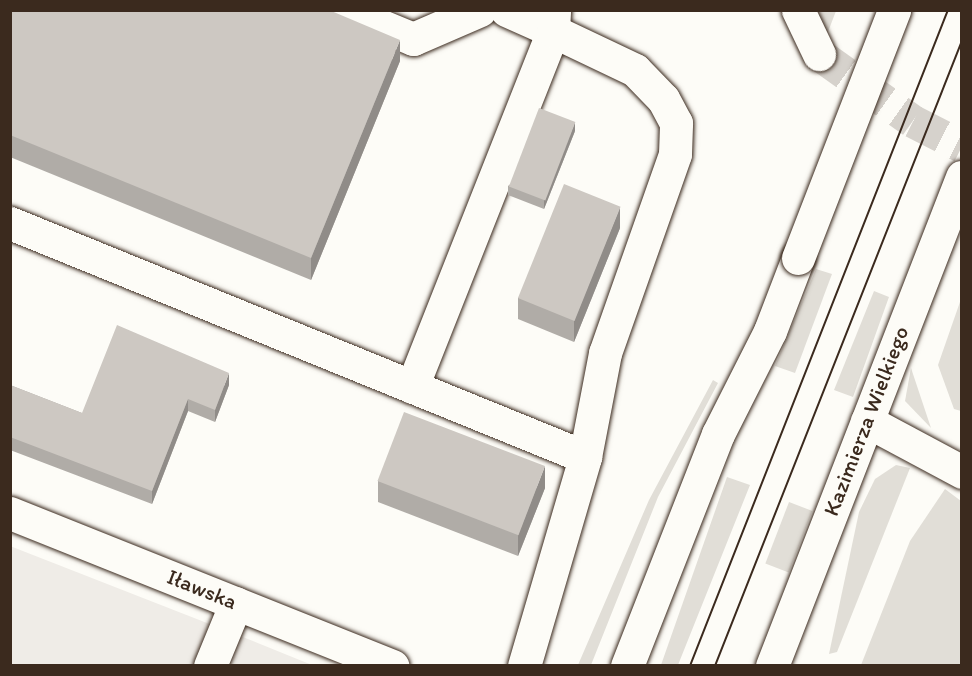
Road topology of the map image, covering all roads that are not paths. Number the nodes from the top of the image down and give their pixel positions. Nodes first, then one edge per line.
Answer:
1 (342, 10) edge
2 (480, 10) edge
3 (506, 10) edge
4 (798, 10) edge
5 (894, 10) edge
6 (553, 21) edge
7 (819, 54) tunnel mouth
8 (962, 177) edge
9 (10, 223) edge
10 (412, 387) junction
11 (867, 421) junction
12 (585, 458) junction
13 (962, 472) edge
14 (10, 513) edge
15 (236, 603) junction
16 (526, 653) edge
17 (373, 661) edge
18 (210, 666) edge
19 (627, 666) edge
20 (772, 666) edge

1 - 2 main road
3 - 6 main road
4 - 7 main road
5 - 19 main road, bridge
6 - 10 main road
6 - 12 main road
8 - 11 main road, Kazimierza Wielkiego
9 - 10 main road
10 - 12 main road
11 - 13 main road
11 - 20 main road, Kazimierza Wielkiego
12 - 16 main road
14 - 15 main road, Iławska
15 - 17 main road, Iławska
15 - 18 main road

